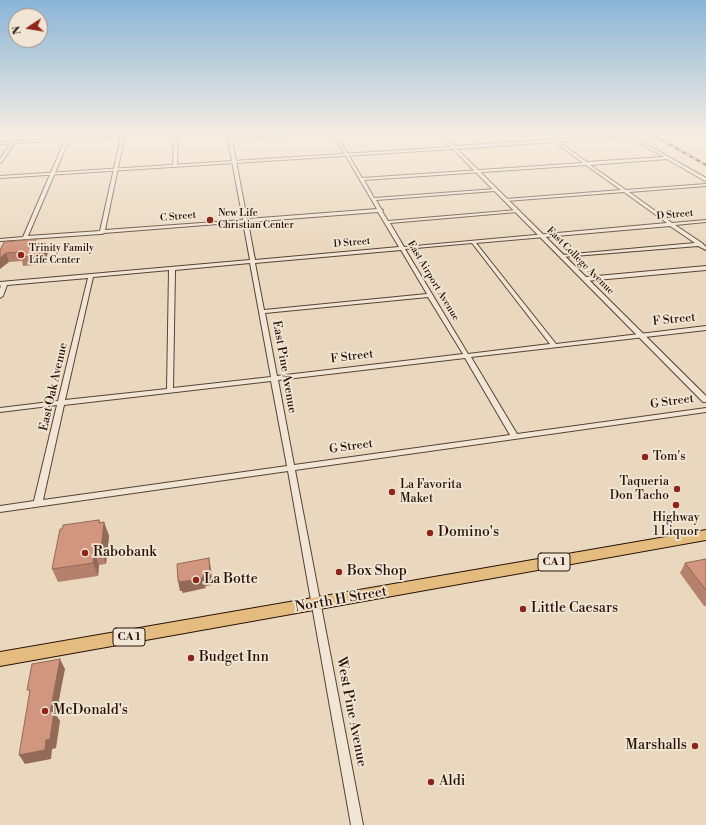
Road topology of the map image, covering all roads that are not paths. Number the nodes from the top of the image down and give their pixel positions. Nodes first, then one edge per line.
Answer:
1 (77, 172) edge
2 (114, 172) edge
3 (237, 172) edge
4 (358, 172) edge
5 (469, 172) edge
6 (477, 172) edge
7 (599, 172) edge
8 (693, 172) edge
9 (54, 174) junction
10 (0, 177) edge
11 (362, 179) junction
12 (706, 180) edge
13 (706, 185) edge
14 (495, 190) junction
15 (626, 191) junction
16 (374, 199) junction
17 (506, 200) junction
18 (381, 210) junction
19 (516, 211) junction
20 (244, 221) junction
21 (387, 222) junction
22 (706, 222) edge
23 (673, 224) junction
24 (102, 232) junction
25 (542, 236) junction
26 (25, 238) junction
27 (0, 240) edge
28 (474, 242) junction
29 (706, 243) edge
30 (699, 244) junction
31 (403, 248) junction
32 (706, 248) edge
33 (562, 256) junction
34 (252, 261) junction
35 (706, 268) edge
36 (172, 269) junction
37 (91, 276) junction
38 (586, 279) junction
39 (3, 284) edge
40 (430, 295) junction
41 (0, 296) edge
42 (262, 312) junction
43 (706, 328) edge
44 (642, 335) junction
45 (554, 345) junction
46 (467, 355) junction
47 (274, 377) junction
48 (170, 390) junction
49 (706, 400) edge
50 (62, 403) junction
51 (0, 410) edge
52 (706, 410) edge
53 (515, 437) junction
54 (290, 467) junction
55 (38, 503) junction
56 (0, 508) edge
57 (706, 535) edge
58 (315, 604) junction
59 (0, 660) edge
60 (357, 825) edge

1 - 9 street
2 - 24 street
3 - 20 street, East Pine Avenue
4 - 11 street, East Airport Avenue
5 - 11 street
6 - 14 street, East College Avenue
7 - 15 street
8 - 12 street
9 - 10 street
9 - 26 street
11 - 16 street, East Airport Avenue
13 - 15 street
14 - 16 street
14 - 17 street, East College Avenue
15 - 17 street
15 - 23 street
16 - 18 street, East Airport Avenue
17 - 19 street, East College Avenue
18 - 20 street, C Street
18 - 21 street, East Airport Avenue
19 - 21 street
19 - 25 street, East College Avenue
20 - 24 street, C Street
20 - 34 street, East Pine Avenue
21 - 31 street, East Airport Avenue
22 - 23 street, D Street
23 - 25 street, D Street
23 - 30 street
24 - 26 street, C Street
25 - 28 street, D Street
25 - 33 street, East College Avenue
26 - 27 street, C Street
28 - 31 street, D Street
28 - 45 street
29 - 30 street
30 - 32 street
30 - 33 street
31 - 34 street, D Street
31 - 40 street, East Airport Avenue
33 - 38 street, East College Avenue
34 - 36 street, D Street
34 - 42 street, East Pine Avenue
35 - 38 street
36 - 37 street, D Street
36 - 48 street
37 - 39 street, D Street
37 - 50 street, East Oak Avenue
38 - 44 street, East College Avenue
39 - 41 street
40 - 42 street
40 - 46 street, East Airport Avenue
42 - 47 street, East Pine Avenue
43 - 44 street, F Street
44 - 45 street, F Street
44 - 49 street, East College Avenue
45 - 46 street, F Street
46 - 47 street, F Street
46 - 53 street, East Airport Avenue
47 - 48 street, F Street
47 - 54 street, East Pine Avenue
48 - 50 street, F Street
50 - 51 street, F Street
50 - 55 street, East Oak Avenue
52 - 53 street, G Street
53 - 54 street, G Street
54 - 55 street, G Street
54 - 58 street, East Pine Avenue
55 - 56 street, G Street
57 - 58 highway, North H Street / CA 1
58 - 59 highway, North H Street / CA 1
58 - 60 street, West Pine Avenue

